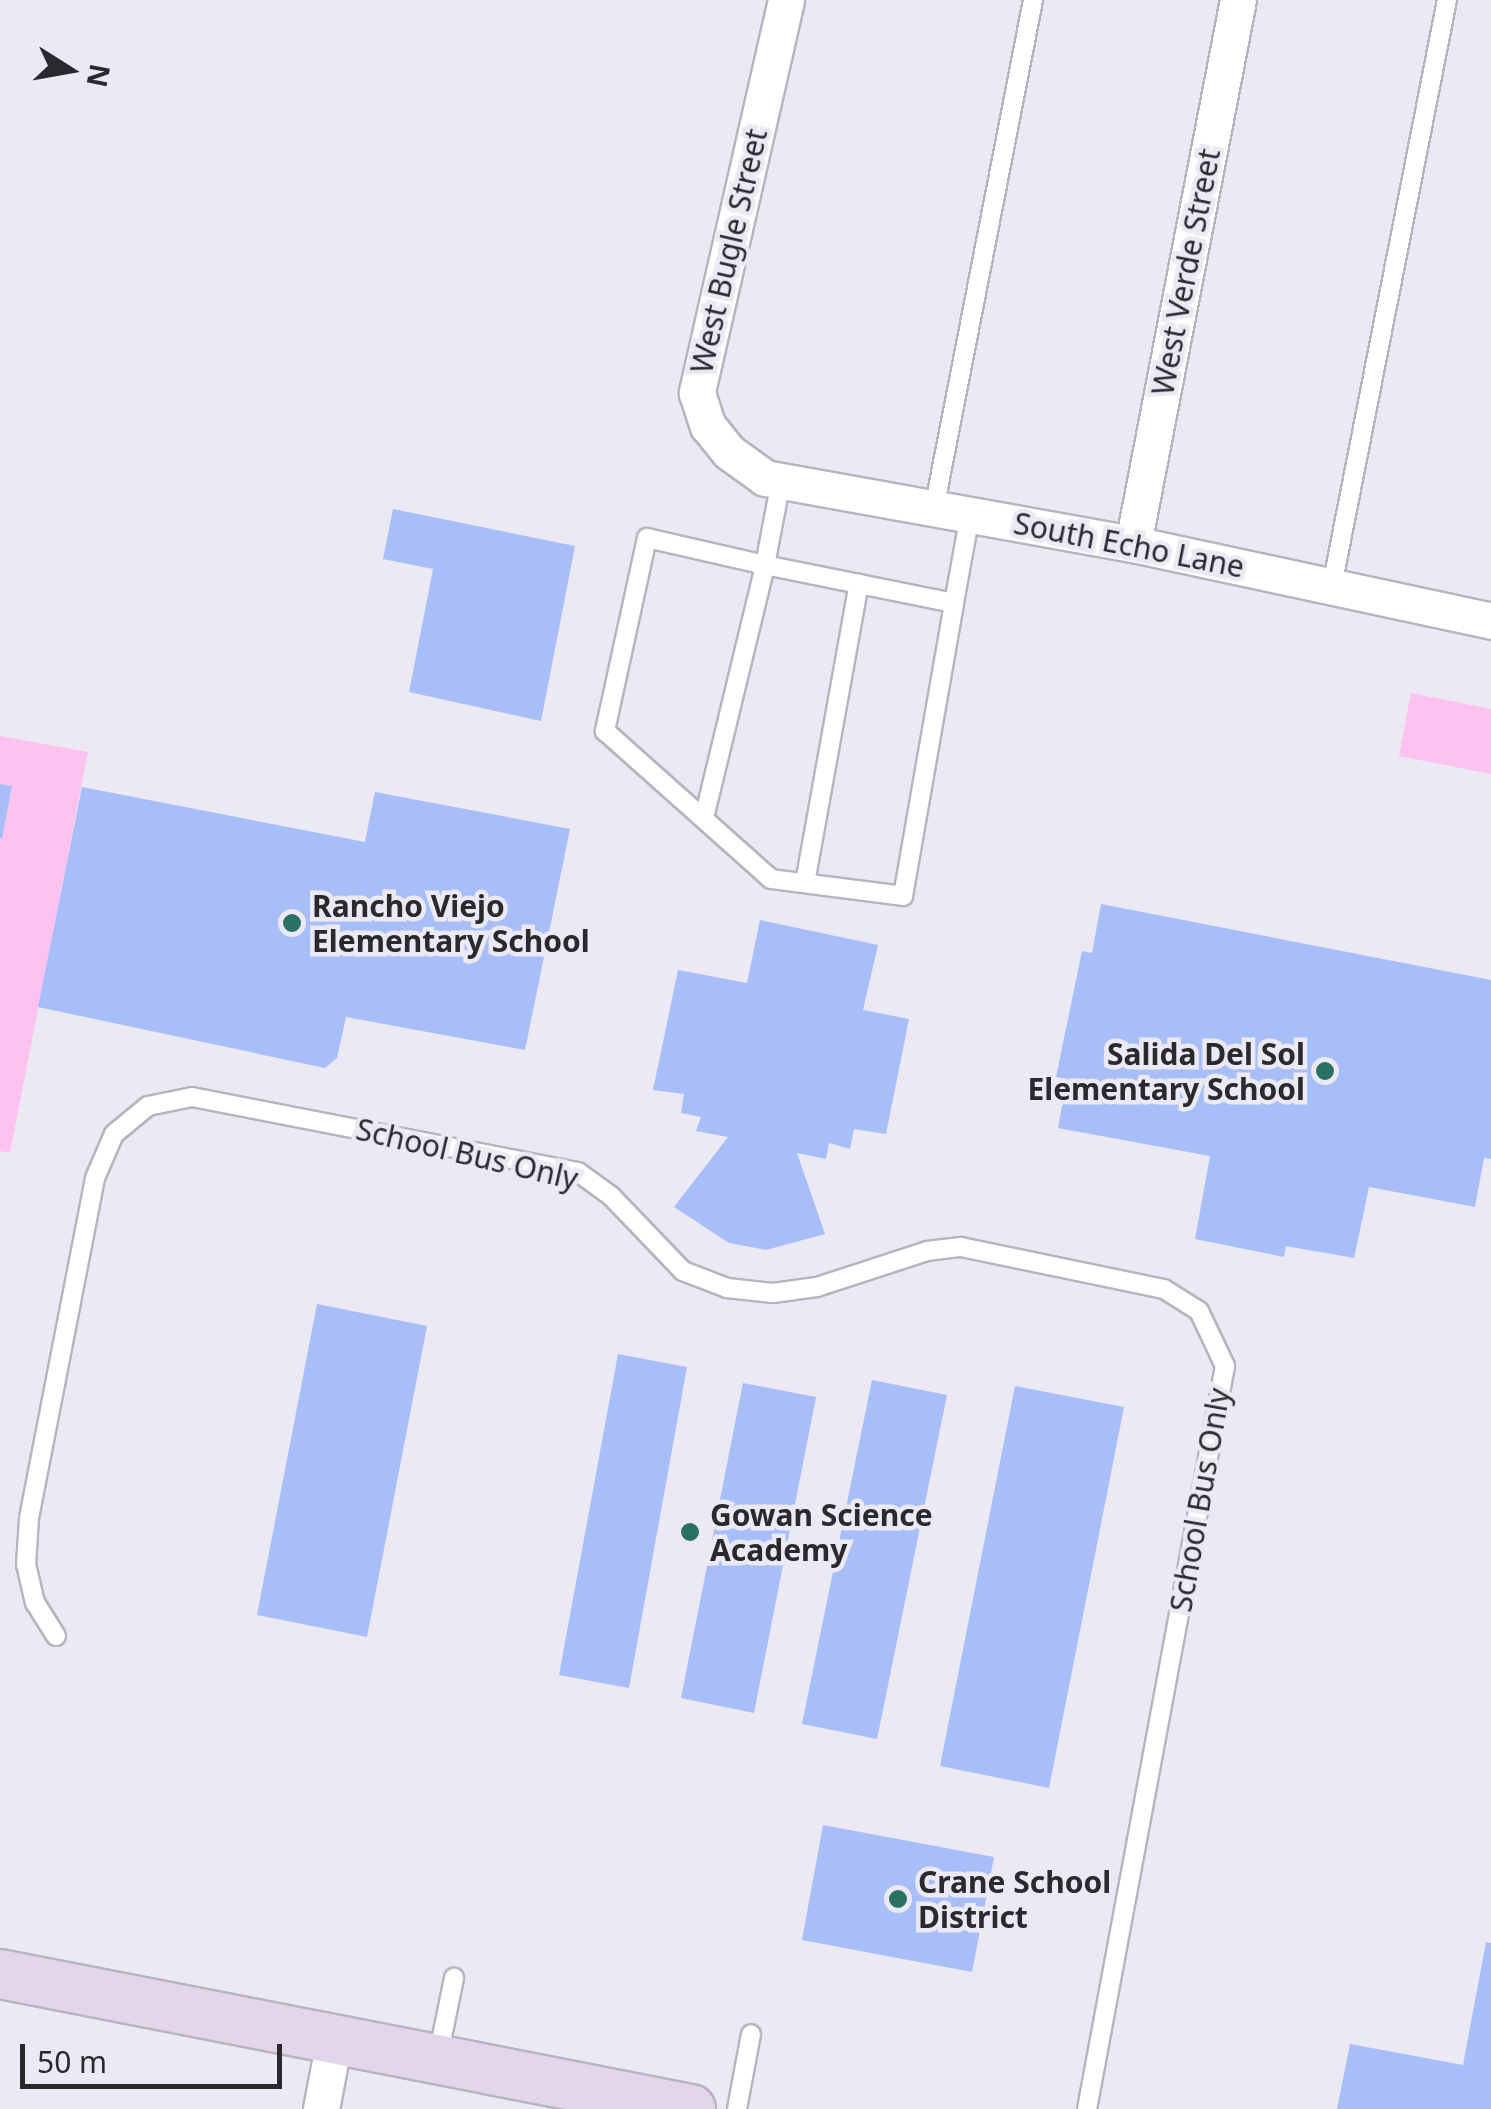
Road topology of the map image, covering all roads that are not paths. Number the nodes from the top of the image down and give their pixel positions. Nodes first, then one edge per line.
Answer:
1 (786, 0) edge
2 (1033, 0) edge
3 (1238, 0) edge
4 (1447, 0) edge
5 (773, 480) junction
6 (934, 508) junction
7 (970, 515) junction
8 (1133, 544) junction
9 (765, 565) junction
10 (858, 584) junction
11 (1332, 586) junction
12 (954, 604) junction
13 (1491, 621) edge
14 (704, 818) junction
15 (805, 883) junction
16 (56, 1636) dead end
17 (0, 1974) edge
18 (454, 1978) dead end
19 (751, 2034) dead end
20 (334, 2040) junction
21 (437, 2060) junction
22 (320, 2109) edge
23 (690, 2109) edge
24 (737, 2109) edge
25 (1087, 2109) edge

1 - 5 street, West Bugle Street
2 - 6 lane
3 - 8 street, West Verde Street
4 - 11 lane
5 - 6 street, South Echo Lane
5 - 9 lane
6 - 7 street, South Echo Lane
7 - 8 street, South Echo Lane
7 - 12 lane
8 - 11 street, South Echo Lane
9 - 10 lane
9 - 14 lane
9 - 14 lane
10 - 12 lane
10 - 15 lane
11 - 13 street, South Echo Lane
12 - 15 lane
14 - 15 lane
16 - 25 lane, School Bus Only
17 - 20 main road
18 - 21 lane
19 - 24 lane
20 - 21 main road
20 - 22 street
21 - 23 main road

